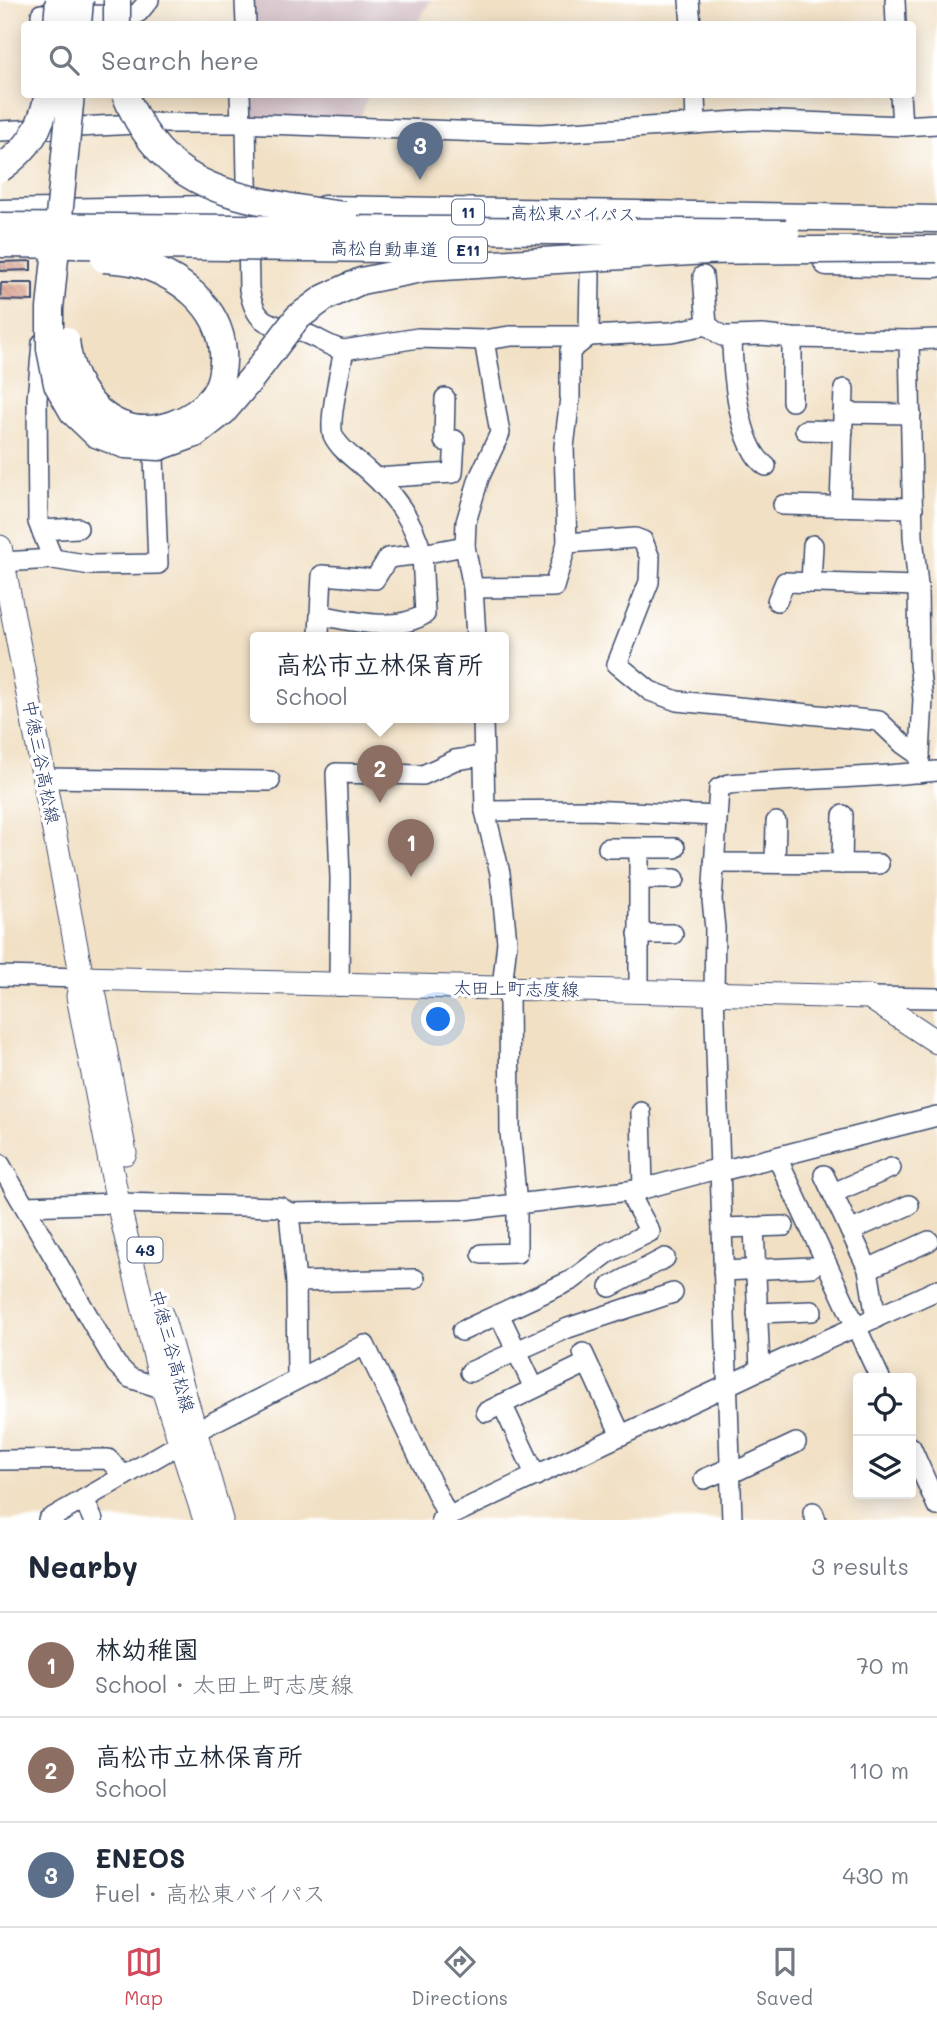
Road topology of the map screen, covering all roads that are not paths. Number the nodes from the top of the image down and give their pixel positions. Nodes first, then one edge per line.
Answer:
1 (80, 0) edge
2 (91, 0) edge
3 (117, 0) edge
4 (149, 0) edge
5 (246, 0) edge
6 (689, 0) edge
7 (895, 0) edge
8 (48, 13) edge
9 (78, 21) edge
10 (89, 21) edge
11 (117, 21) edge
12 (246, 21) edge
13 (691, 21) edge
14 (896, 21) edge
15 (41, 98) edge
16 (47, 98) edge
17 (71, 98) edge
18 (83, 98) edge
19 (127, 98) edge
20 (241, 98) edge
21 (695, 98) edge
22 (901, 98) edge
23 (244, 123) junction
24 (696, 124) junction
25 (937, 124) edge
26 (902, 126) junction
27 (41, 129) junction
28 (0, 131) edge
29 (0, 169) edge
30 (248, 208) junction
31 (0, 213) edge
32 (937, 219) edge
33 (0, 226) edge
34 (421, 230) junction
35 (937, 234) edge
36 (0, 244) edge
37 (76, 245) junction
38 (937, 249) edge
39 (0, 252) edge
40 (44, 253) junction
41 (250, 254) junction
42 (705, 264) junction
43 (937, 264) edge
44 (590, 275) dead end
45 (707, 324) junction
46 (299, 331) junction
47 (589, 336) junction
48 (732, 336) junction
49 (792, 338) junction
50 (937, 339) edge
51 (484, 340) junction
52 (909, 340) junction
53 (344, 350) junction
54 (41, 357) junction
55 (844, 389) dead end
56 (445, 398) dead end
57 (792, 401) dead end
58 (911, 414) junction
59 (843, 422) junction
60 (805, 430) dead end
61 (154, 457) junction
62 (766, 466) dead end
63 (376, 478) junction
64 (783, 505) dead end
65 (840, 506) junction
66 (913, 508) junction
67 (78, 528) dead end
68 (41, 530) junction
69 (567, 543) junction
70 (813, 545) dead end
71 (465, 546) junction
72 (1, 554) edge
73 (422, 554) junction
74 (53, 559) junction
75 (811, 583) junction
76 (918, 586) junction
77 (473, 588) junction
78 (777, 601) dead end
79 (399, 630) edge
80 (476, 632) edge
81 (483, 723) edge
82 (482, 756) junction
83 (925, 767) edge
84 (44, 778) junction
85 (270, 781) dead end
86 (485, 811) junction
87 (843, 815) dead end
88 (717, 816) junction
89 (776, 822) dead end
90 (608, 848) dead end
91 (639, 848) junction
92 (676, 848) dead end
93 (714, 863) junction
94 (775, 863) junction
95 (842, 864) junction
96 (879, 864) dead end
97 (639, 879) junction
98 (676, 879) dead end
99 (638, 934) junction
100 (673, 934) dead end
101 (0, 976) edge
102 (82, 978) junction
103 (339, 986) junction
104 (505, 989) junction
105 (639, 992) junction
106 (714, 993) junction
107 (869, 997) junction
108 (937, 998) edge
109 (937, 1042) edge
110 (641, 1112) dead end
111 (937, 1116) edge
112 (777, 1157) junction
113 (0, 1164) edge
114 (720, 1168) junction
115 (891, 1168) dead end
116 (824, 1175) dead end
117 (638, 1189) junction
118 (833, 1193) junction
119 (15, 1200) edge
120 (126, 1203) junction
121 (517, 1205) junction
122 (909, 1205) dead end
123 (289, 1213) junction
124 (784, 1226) dead end
125 (754, 1227) junction
126 (722, 1228) junction
127 (850, 1231) junction
128 (929, 1241) dead end
129 (482, 1254) dead end
130 (665, 1258) dead end
131 (598, 1262) junction
132 (812, 1267) dead end
133 (756, 1269) junction
134 (868, 1269) junction
135 (723, 1271) junction
136 (415, 1279) dead end
137 (296, 1282) junction
138 (610, 1287) junction
139 (937, 1290) edge
140 (673, 1293) dead end
141 (812, 1311) dead end
142 (620, 1312) junction
143 (757, 1313) junction
144 (499, 1314) junction
145 (876, 1318) junction
146 (857, 1327) junction
147 (462, 1331) dead end
148 (517, 1351) junction
149 (760, 1370) junction
150 (470, 1372) dead end
151 (878, 1373) edge
152 (297, 1377) junction
153 (727, 1386) junction
154 (534, 1388) junction
155 (174, 1393) junction
156 (621, 1435) junction
157 (191, 1440) junction
158 (796, 1443) dead end
159 (916, 1458) edge
160 (0, 1460) edge
161 (730, 1471) junction
162 (124, 1476) junction
163 (536, 1476) junction
164 (704, 1479) dead end
165 (84, 1499) junction
166 (937, 1506) edge
167 (444, 1518) edge
168 (48, 1520) edge
169 (93, 1520) edge
170 (205, 1520) edge
171 (221, 1520) edge
172 (732, 1520) edge

1 - 9 highway, bridge
2 - 10 highway
3 - 11 highway, bridge
4 - 8 street
5 - 12 street
6 - 13 street
7 - 14 street
15 - 27 street
16 - 29 highway, bridge
17 - 42 highway, bridge
18 - 37 highway, bridge
19 - 34 highway, bridge
20 - 23 street
21 - 24 street
22 - 26 street
23 - 24 street
23 - 27 street
23 - 30 street
24 - 26 street
25 - 26 street
27 - 28 street
30 - 31 highway, 高松東バイパス / 11
30 - 32 highway, 高松東バイパス / 11
30 - 41 street
33 - 34 highway, 高松自動車道 / E11, bridge
34 - 35 highway, 高松自動車道 / E11, bridge
36 - 37 highway, 高松自動車道 / E11, bridge
37 - 42 highway, 高松自動車道 / E11, bridge
38 - 42 highway, 高松自動車道 / E11, bridge
39 - 40 highway
40 - 41 highway
40 - 54 street
41 - 43 highway
41 - 46 street
42 - 45 street
44 - 47 street
45 - 47 street
45 - 48 street
46 - 53 street
46 - 61 street
47 - 51 street
47 - 69 street
48 - 49 street
48 - 62 street
49 - 52 street
49 - 57 street
50 - 52 street
51 - 53 street
51 - 71 street
52 - 58 street
53 - 63 street
54 - 61 street
54 - 68 street
55 - 59 street
56 - 63 street
58 - 59 street
58 - 66 street
59 - 60 street
59 - 65 street
61 - 74 street
63 - 73 street
64 - 65 street
65 - 66 street
66 - 76 street
67 - 68 street
68 - 74 street
69 - 77 street
69 - 83 street
70 - 75 street
71 - 73 street
71 - 77 street
72 - 74 street
72 - 84 main road, 中徳三谷高松線 / 43
73 - 79 street
73 - 79 street
75 - 76 street
75 - 78 street
76 - 83 street
77 - 80 street
81 - 82 street
82 - 86 street
82 - 103 street
83 - 88 street
84 - 85 street
84 - 102 main road, 中徳三谷高松線 / 43
86 - 88 street
86 - 104 street
87 - 95 street
88 - 93 street
89 - 94 street
90 - 91 street
91 - 92 street
91 - 97 street
93 - 94 street
93 - 106 street
94 - 95 street
95 - 96 street
97 - 98 street
97 - 99 street
99 - 100 street
99 - 105 street
101 - 102 street
102 - 103 main road, 太田上町志度線
102 - 120 main road, 中徳三谷高松線 / 43
103 - 104 main road, 太田上町志度線
104 - 105 main road, 太田上町志度線
104 - 121 street
105 - 106 main road, 太田上町志度線
106 - 107 main road, 太田上町志度線
106 - 114 street
107 - 108 street
107 - 109 main road
110 - 117 street
111 - 112 street
112 - 114 street
112 - 146 street
113 - 119 street
114 - 117 street
114 - 126 street
115 - 118 street
116 - 118 street
117 - 121 street
117 - 131 street
118 - 127 street
119 - 120 street
119 - 155 street
120 - 123 street
120 - 155 main road, 中徳三谷高松線 / 43
121 - 123 street
121 - 129 street
122 - 127 street
123 - 137 street
124 - 125 street
125 - 126 street
125 - 133 street
126 - 135 street
127 - 134 street
128 - 134 street
130 - 138 street
131 - 138 street
131 - 144 street
132 - 133 street
133 - 135 street
133 - 143 street
134 - 145 street
135 - 153 street
136 - 137 street
137 - 152 street
138 - 142 street
139 - 145 street
140 - 142 street
141 - 143 street
142 - 148 street
143 - 149 street
144 - 147 street
144 - 148 street
145 - 146 street
146 - 149 street
146 - 151 street
148 - 150 street
148 - 154 street
149 - 153 street
152 - 157 street
152 - 167 street
153 - 156 street
153 - 161 street
154 - 156 street
154 - 163 street
155 - 157 main road, 中徳三谷高松線 / 43
156 - 163 street
157 - 162 street
157 - 170 main road, 中徳三谷高松線 / 43
157 - 171 main road, 中徳三谷高松線 / 43
158 - 161 street
159 - 166 street
160 - 162 street
161 - 164 street
161 - 172 street
162 - 165 street
163 - 167 street
165 - 168 street
165 - 169 street

